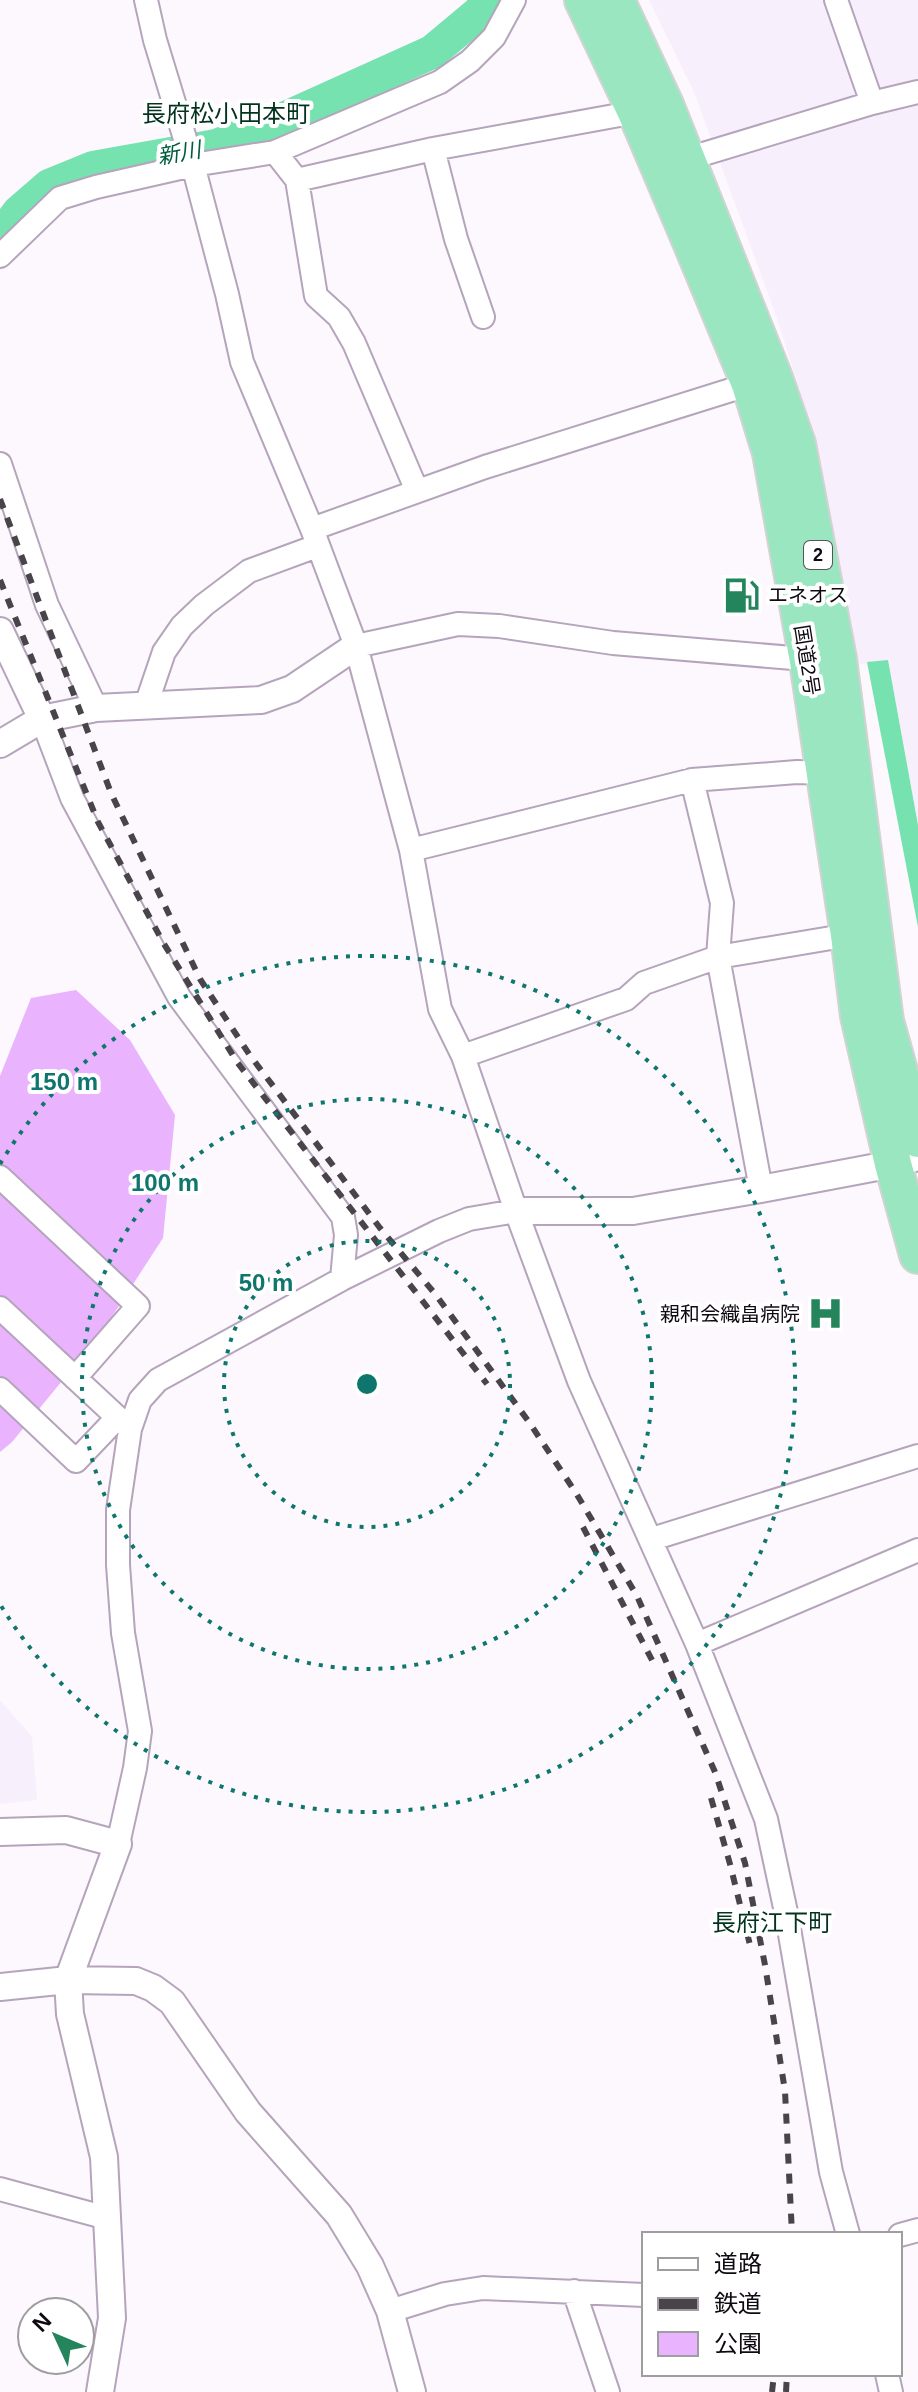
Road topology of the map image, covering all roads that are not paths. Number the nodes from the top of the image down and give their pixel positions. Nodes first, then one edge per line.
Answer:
1 (146, 0) edge
2 (514, 0) edge
3 (583, 0) edge
4 (616, 0) edge
5 (836, 0) edge
6 (918, 92) edge
7 (872, 103) junction
8 (636, 112) junction
9 (433, 149) junction
10 (275, 152) junction
11 (673, 164) junction
12 (193, 165) junction
13 (297, 180) junction
14 (0, 256) edge
15 (483, 317) dead end
16 (750, 384) junction
17 (0, 464) edge
18 (417, 491) junction
19 (314, 538) junction
20 (0, 631) edge
21 (356, 646) junction
22 (823, 660) junction
23 (146, 705) junction
24 (96, 708) junction
25 (42, 719) junction
26 (0, 744) edge
27 (825, 773) junction
28 (692, 780) junction
29 (411, 850) junction
30 (849, 935) junction
31 (718, 957) junction
32 (463, 1056) junction
33 (910, 1153) edge
34 (0, 1177) edge
35 (761, 1189) junction
36 (516, 1211) junction
37 (918, 1255) edge
38 (342, 1279) junction
39 (0, 1308) edge
40 (75, 1378) junction
41 (0, 1389) edge
42 (124, 1423) junction
43 (918, 1456) edge
44 (652, 1539) junction
45 (918, 1550) edge
46 (697, 1644) junction
47 (0, 1832) edge
48 (118, 1844) junction
49 (68, 1980) junction
50 (0, 1987) edge
51 (0, 2189) edge
52 (107, 2218) junction
53 (847, 2232) edge
54 (574, 2291) junction
55 (642, 2295) edge
56 (390, 2311) junction
57 (100, 2392) edge
58 (412, 2392) edge
59 (608, 2392) edge

1 - 12 street
2 - 10 street
3 - 8 highway, 国道2号 / 2
4 - 11 highway, 国道2号 / 2
5 - 7 street
6 - 7 street
7 - 11 street
8 - 9 street
8 - 11 highway, 国道2号 / 2
9 - 13 street
9 - 15 street
10 - 12 street
10 - 13 street
11 - 16 highway, 国道2号 / 2
11 - 22 highway, 国道2号 / 2
12 - 14 street
12 - 19 street
13 - 18 street
16 - 18 street
16 - 22 highway, 国道2号 / 2
17 - 24 street
18 - 19 street
19 - 21 street
19 - 23 street
20 - 25 street
21 - 22 street
21 - 23 street
21 - 29 street
22 - 27 highway, 国道2号 / 2
22 - 33 highway, 国道2号 / 2
23 - 24 street
24 - 25 street
25 - 26 street
25 - 38 street
27 - 28 street
27 - 30 highway, 国道2号 / 2
28 - 29 street
28 - 31 street
29 - 32 street
30 - 31 street
30 - 33 highway, 国道2号 / 2
31 - 32 street
31 - 35 street
32 - 36 street
33 - 35 street
33 - 37 highway, 国道2号 / 2
34 - 40 street
35 - 36 street
36 - 38 street
36 - 44 street
38 - 42 street
39 - 40 street
40 - 42 street
41 - 42 street
42 - 48 street
43 - 44 street
44 - 46 street
45 - 46 street
46 - 53 street
47 - 48 street
48 - 49 street
49 - 50 street
49 - 52 street
49 - 56 street
51 - 52 street
52 - 57 street
54 - 55 street
54 - 56 street
54 - 59 street
56 - 58 street

